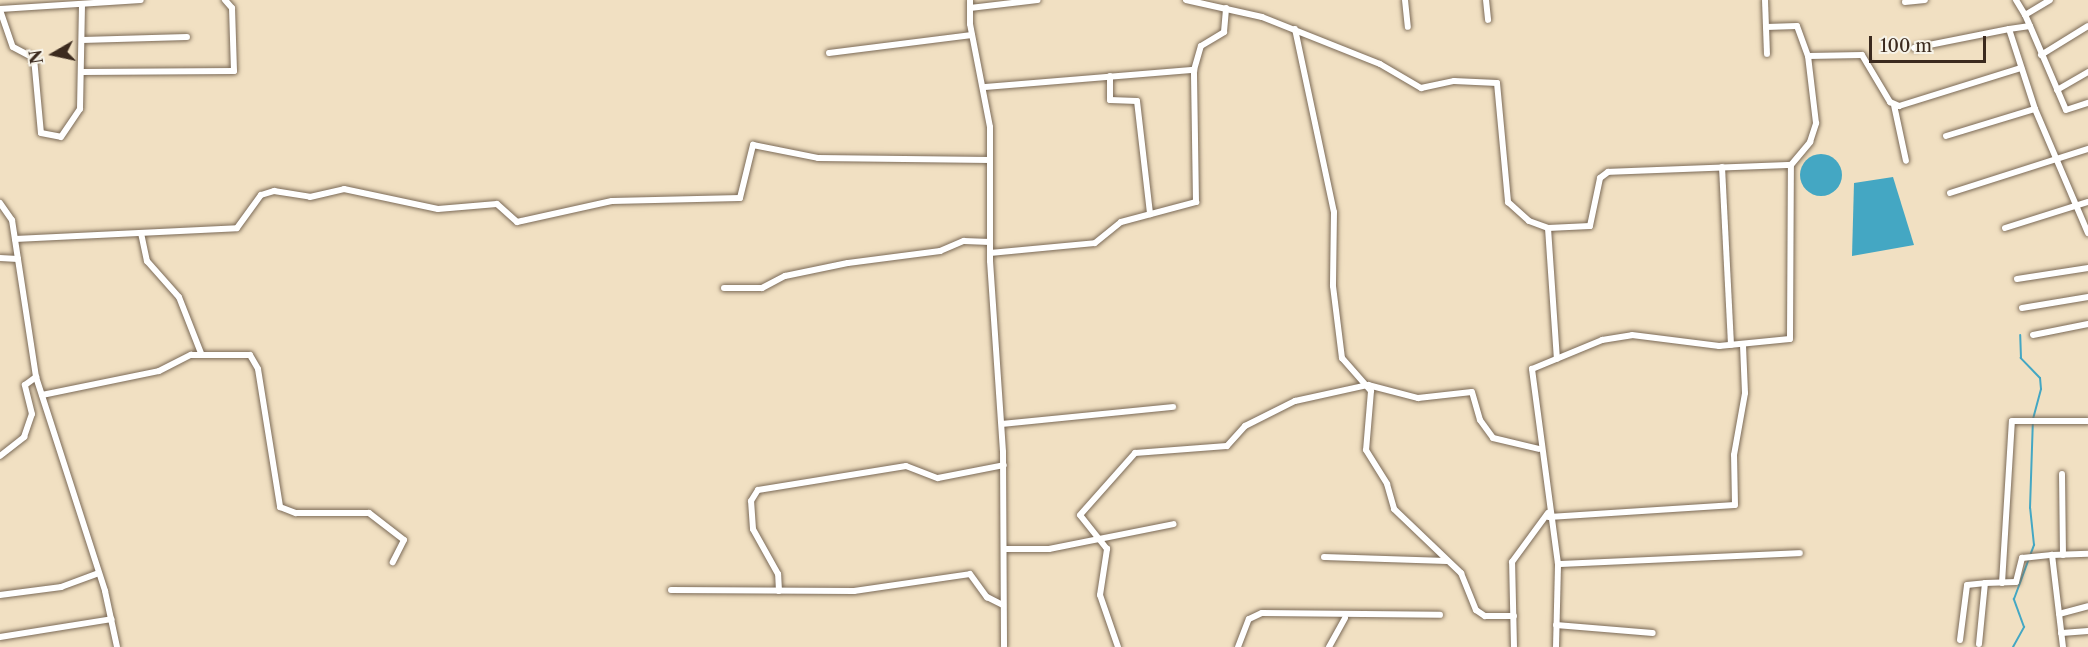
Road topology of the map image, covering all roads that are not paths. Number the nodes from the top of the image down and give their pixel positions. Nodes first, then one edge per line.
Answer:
1 (141, 0) edge
2 (225, 0) edge
3 (970, 0) edge
4 (1038, 0) edge
5 (1186, 0) edge
6 (1406, 0) edge
7 (1486, 0) edge
8 (1765, 0) edge
9 (1924, 0) edge
10 (2016, 0) edge
11 (2050, 0) edge
12 (1905, 3) dead end
13 (82, 6) junction
14 (970, 8) junction
15 (1226, 8) junction
16 (0, 9) edge
17 (2025, 15) junction
18 (1488, 20) dead end
19 (2030, 26) junction
20 (2088, 26) edge
21 (1408, 27) dead end
22 (1766, 27) junction
23 (1295, 29) junction
24 (2009, 29) junction
25 (972, 35) junction
26 (187, 37) dead end
27 (82, 40) junction
28 (1914, 48) dead end
29 (829, 53) dead end
30 (1767, 54) dead end
31 (2041, 55) junction
32 (1808, 56) junction
33 (2021, 68) junction
34 (1194, 70) junction
35 (81, 72) junction
36 (2088, 72) edge
37 (1110, 76) junction
38 (985, 87) junction
39 (2056, 90) junction
40 (2088, 103) edge
41 (1894, 105) junction
42 (2035, 109) junction
43 (1946, 136) dead end
44 (2088, 149) edge
45 (990, 160) junction
46 (1906, 161) dead end
47 (2057, 161) junction
48 (1791, 165) junction
49 (1722, 167) junction
50 (1950, 193) dead end
51 (0, 202) edge
52 (2088, 202) edge
53 (2076, 206) junction
54 (1150, 214) junction
55 (1548, 228) junction
56 (2005, 228) dead end
57 (141, 233) junction
58 (2088, 233) edge
59 (15, 238) junction
60 (990, 242) junction
61 (990, 253) junction
62 (0, 258) edge
63 (18, 259) junction
64 (2088, 268) edge
65 (2017, 279) dead end
66 (724, 288) dead end
67 (2088, 297) edge
68 (2022, 308) dead end
69 (2088, 324) edge
70 (2032, 335) dead end
71 (1731, 345) junction
72 (1743, 345) junction
73 (201, 353) junction
74 (1557, 359) junction
75 (36, 377) junction
76 (1368, 385) junction
77 (42, 395) junction
78 (1173, 407) dead end
79 (2088, 422) edge
80 (1002, 424) junction
81 (1539, 449) junction
82 (0, 456) edge
83 (1004, 465) junction
84 (2062, 474) dead end
85 (1549, 515) junction
86 (1174, 524) dead end
87 (1095, 538) junction
88 (1004, 549) junction
89 (1800, 553) dead end
90 (2088, 554) edge
91 (2052, 555) junction
92 (2063, 555) junction
93 (1324, 557) dead end
94 (1448, 561) junction
95 (393, 562) dead end
96 (1557, 564) junction
97 (99, 573) junction
98 (1985, 583) junction
99 (2002, 583) junction
100 (671, 590) dead end
101 (779, 591) junction
102 (0, 595) edge
103 (1003, 605) junction
104 (2088, 606) edge
105 (2059, 614) junction
106 (1440, 615) dead end
107 (1514, 616) junction
108 (1345, 618) junction
109 (112, 619) junction
110 (1556, 625) junction
111 (2088, 631) edge
112 (1653, 633) dead end
113 (2061, 633) junction
114 (0, 637) edge
115 (1960, 640) dead end
116 (1979, 644) dead end
117 (117, 647) edge
118 (1004, 647) edge
119 (1118, 647) edge
120 (1238, 647) edge
121 (1329, 647) edge
122 (1514, 647) edge
123 (1556, 647) edge
124 (2063, 647) edge

1 - 13 street
2 - 35 street
3 - 14 street
4 - 14 street
5 - 15 street
6 - 21 street
7 - 18 street
8 - 22 street
9 - 12 street
10 - 17 street
11 - 17 street
13 - 16 street
13 - 27 street
14 - 25 street
15 - 23 street
15 - 34 street
16 - 35 street
17 - 19 street
19 - 24 street
19 - 31 street
20 - 31 street
22 - 30 street
22 - 32 street
23 - 55 street
23 - 76 street
24 - 28 street
24 - 33 street
25 - 29 street
25 - 38 street
26 - 27 street
27 - 35 street
31 - 39 street
32 - 41 street
32 - 48 street
33 - 41 street
33 - 42 street
34 - 37 street
34 - 54 street
36 - 39 street
37 - 38 street
37 - 54 street
38 - 45 street
39 - 40 street
41 - 46 street
42 - 43 street
42 - 47 street
44 - 47 street
45 - 57 street
45 - 60 street
47 - 50 street
47 - 53 street
48 - 49 street
48 - 72 street
49 - 55 street
49 - 71 street
51 - 59 street
52 - 53 street
53 - 56 street
53 - 58 street
54 - 61 street
55 - 74 street
57 - 59 street
57 - 73 street
59 - 63 street
60 - 61 street
60 - 66 street
61 - 80 street
62 - 63 street
63 - 75 street
64 - 65 street
67 - 68 street
69 - 70 street
71 - 72 street
71 - 74 street
72 - 85 street
73 - 77 street
73 - 95 street
74 - 81 street
75 - 77 street
75 - 82 street
76 - 81 street
76 - 87 street
76 - 94 street
77 - 97 street
78 - 80 street
79 - 99 street
80 - 83 street
81 - 85 street
83 - 88 street
83 - 101 street
84 - 92 street
85 - 96 street
85 - 107 street
86 - 87 street
87 - 88 street
87 - 119 street
88 - 103 street
89 - 96 street
90 - 92 street
91 - 92 street
91 - 99 street
91 - 105 street
93 - 94 street
94 - 107 street
96 - 110 street
97 - 102 street
97 - 109 street
98 - 99 street
98 - 115 street
98 - 116 street
100 - 101 street
101 - 103 street
103 - 118 street
104 - 105 street
105 - 113 street
106 - 108 street
107 - 122 street
108 - 120 street
108 - 121 street
109 - 114 street
109 - 117 street
110 - 112 street
110 - 123 street
111 - 113 street
113 - 124 street

